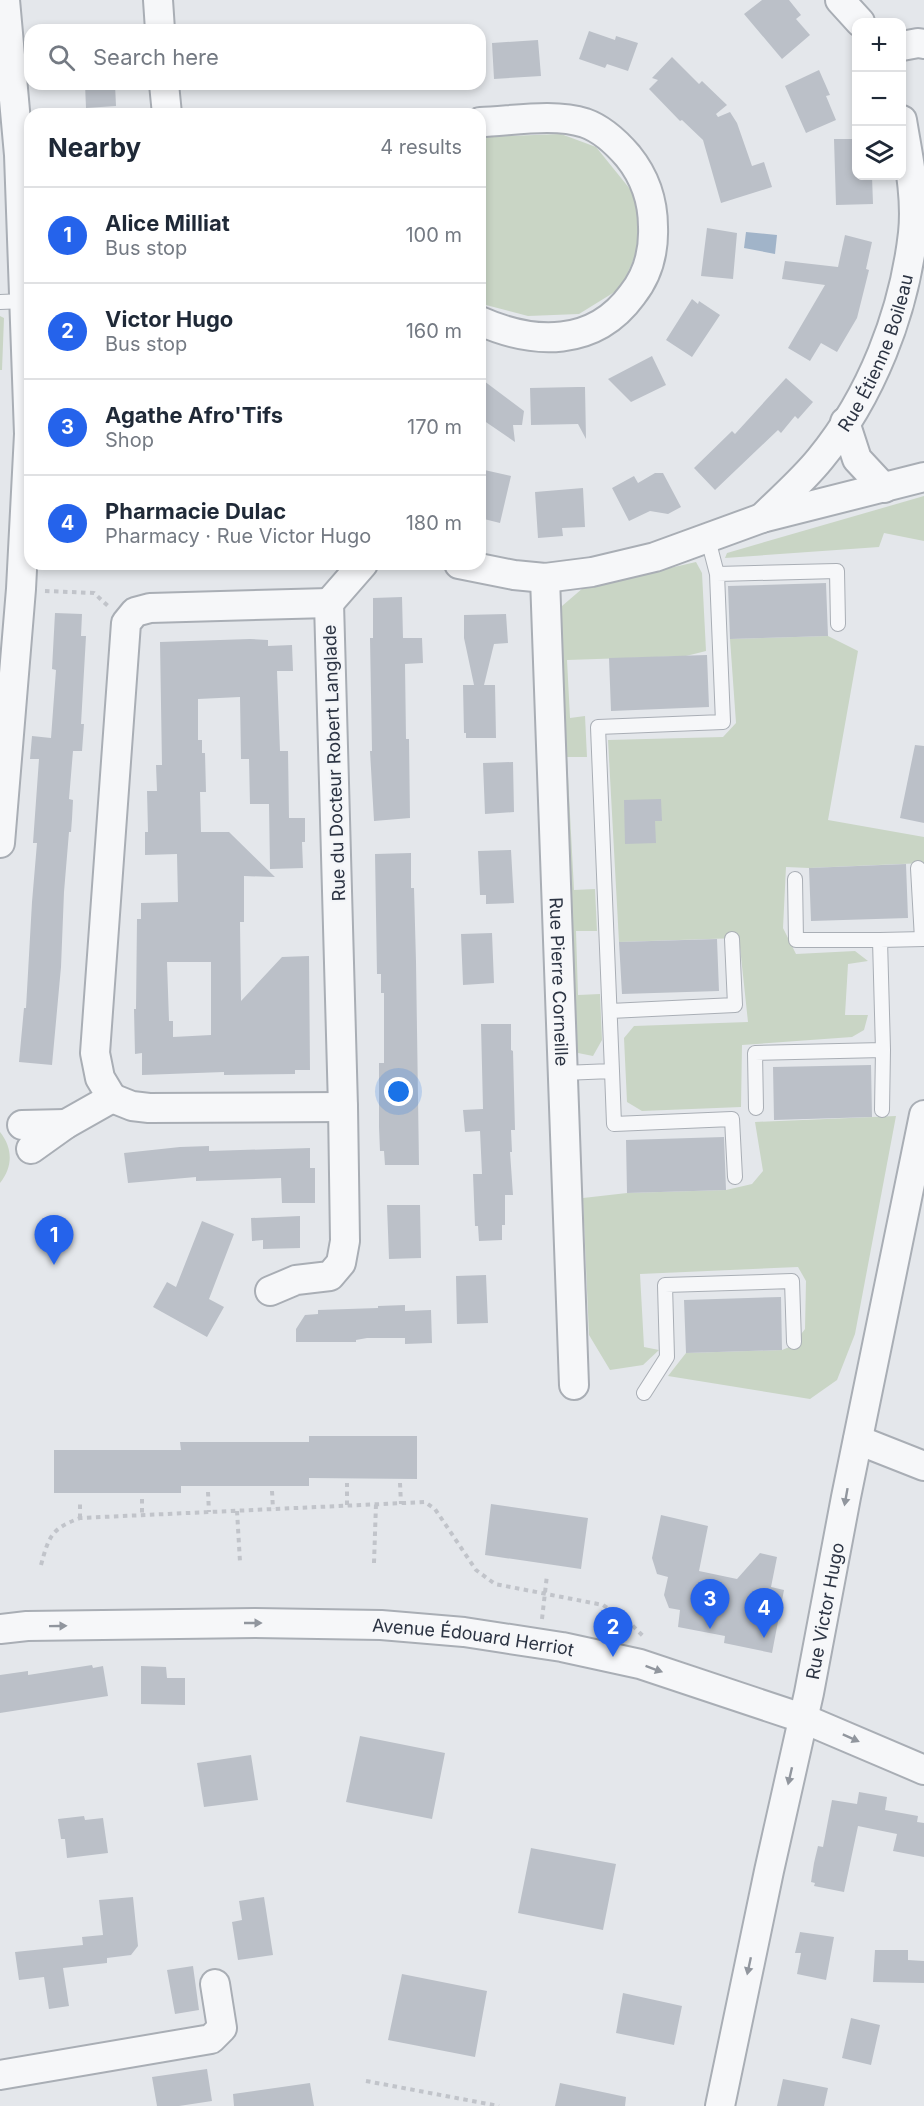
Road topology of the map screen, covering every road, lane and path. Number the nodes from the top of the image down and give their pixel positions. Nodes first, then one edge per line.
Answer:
1 (4, 0) edge
2 (158, 0) edge
3 (840, 0) edge
4 (856, 18) edge
5 (160, 24) edge
6 (924, 44) edge
7 (906, 45) edge
8 (165, 90) edge
9 (166, 108) edge
10 (486, 122) edge
11 (903, 126) edge
12 (16, 156) edge
13 (13, 301) edge
14 (486, 323) edge
15 (24, 399) edge
16 (845, 422) junction
17 (924, 477) edge
18 (884, 488) junction
19 (762, 518) junction
20 (24, 523) edge
21 (708, 539) junction
22 (486, 569) edge
23 (358, 570) edge
24 (717, 574) junction
25 (545, 578) junction
26 (21, 589) junction
27 (329, 603) junction
28 (126, 623) junction
29 (838, 624) dead end
30 (3, 775) edge
31 (0, 843) edge
32 (918, 868) dead end
33 (795, 879) dead end
34 (732, 939) dead end
35 (923, 939) edge
36 (880, 940) junction
37 (610, 1011) junction
38 (883, 1050) junction
39 (612, 1071) junction
40 (563, 1073) junction
41 (112, 1098) junction
42 (344, 1107) junction
43 (756, 1108) dead end
44 (882, 1110) dead end
45 (924, 1115) edge
46 (27, 1137) dead end
47 (735, 1177) dead end
48 (270, 1291) dead end
49 (794, 1342) dead end
50 (574, 1385) dead end
51 (644, 1393) dead end
52 (858, 1440) junction
53 (924, 1466) edge
54 (400, 1483) dead end
55 (347, 1484) dead end
56 (272, 1491) dead end
57 (208, 1492) dead end
58 (142, 1499) dead end
59 (80, 1501) dead end
60 (400, 1503) junction
61 (376, 1504) junction
62 (347, 1505) junction
63 (273, 1509) junction
64 (237, 1511) junction
65 (209, 1512) junction
66 (142, 1515) junction
67 (80, 1518) junction
68 (240, 1562) dead end
69 (374, 1563) dead end
70 (41, 1564) dead end
71 (548, 1575) dead end
72 (545, 1592) junction
73 (0, 1629) edge
74 (539, 1644) junction
75 (657, 1670) junction
76 (802, 1718) junction
77 (924, 1770) edge
78 (215, 1984) dead end
79 (0, 2074) edge
80 (366, 2081) dead end
81 (499, 2106) edge
82 (720, 2106) edge

1 - 12 street
2 - 5 street
3 - 4 street
6 - 7 street
8 - 9 street
10 - 14 street
11 - 16 street, Rue Étienne Boileau
12 - 13 street
13 - 15 street
16 - 18 street
16 - 19 street, Rue Étienne Boileau
17 - 18 street, Rue Étienne Boileau
18 - 19 street, Rue Étienne Boileau
19 - 21 street, Rue Étienne Boileau
20 - 26 street
21 - 24 lane
21 - 25 street, Rue Étienne Boileau
22 - 25 street, Rue Étienne Boileau
23 - 27 street
24 - 29 lane
24 - 37 lane
25 - 40 street, Rue Pierre Corneille
26 - 28 path
26 - 30 street
27 - 28 street, Rue du Docteur Robert Langlade
27 - 42 street, Rue du Docteur Robert Langlade
28 - 41 street
30 - 31 street
32 - 35 lane
33 - 36 lane
34 - 37 lane
35 - 36 lane
36 - 38 lane
37 - 39 lane
38 - 43 lane
38 - 44 lane
39 - 40 lane
39 - 47 lane
40 - 50 street, Rue Pierre Corneille
41 - 42 street
41 - 46 street
42 - 48 street, Rue du Docteur Robert Langlade
45 - 52 street, Rue Victor Hugo
49 - 51 lane
52 - 53 street
52 -> 76 street, Rue Victor Hugo
54 - 60 path
55 - 62 path
56 - 63 path
57 - 65 path
58 - 66 path
59 - 67 path
60 - 61 path
60 - 72 path
61 - 62 path
61 - 69 path
62 - 63 path
63 - 64 path
64 - 65 path
64 - 68 path
65 - 66 path
66 - 67 path
67 - 70 path
71 - 72 path
72 - 74 path
72 - 75 path
73 -> 74 street, Avenue Édouard Herriot
74 -> 75 street, Avenue Édouard Herriot
75 - 76 street, Avenue Édouard Herriot
76 -> 77 street, Avenue Édouard Herriot
76 -> 82 street, Rue Victor Hugo
78 - 79 street
80 - 81 path

